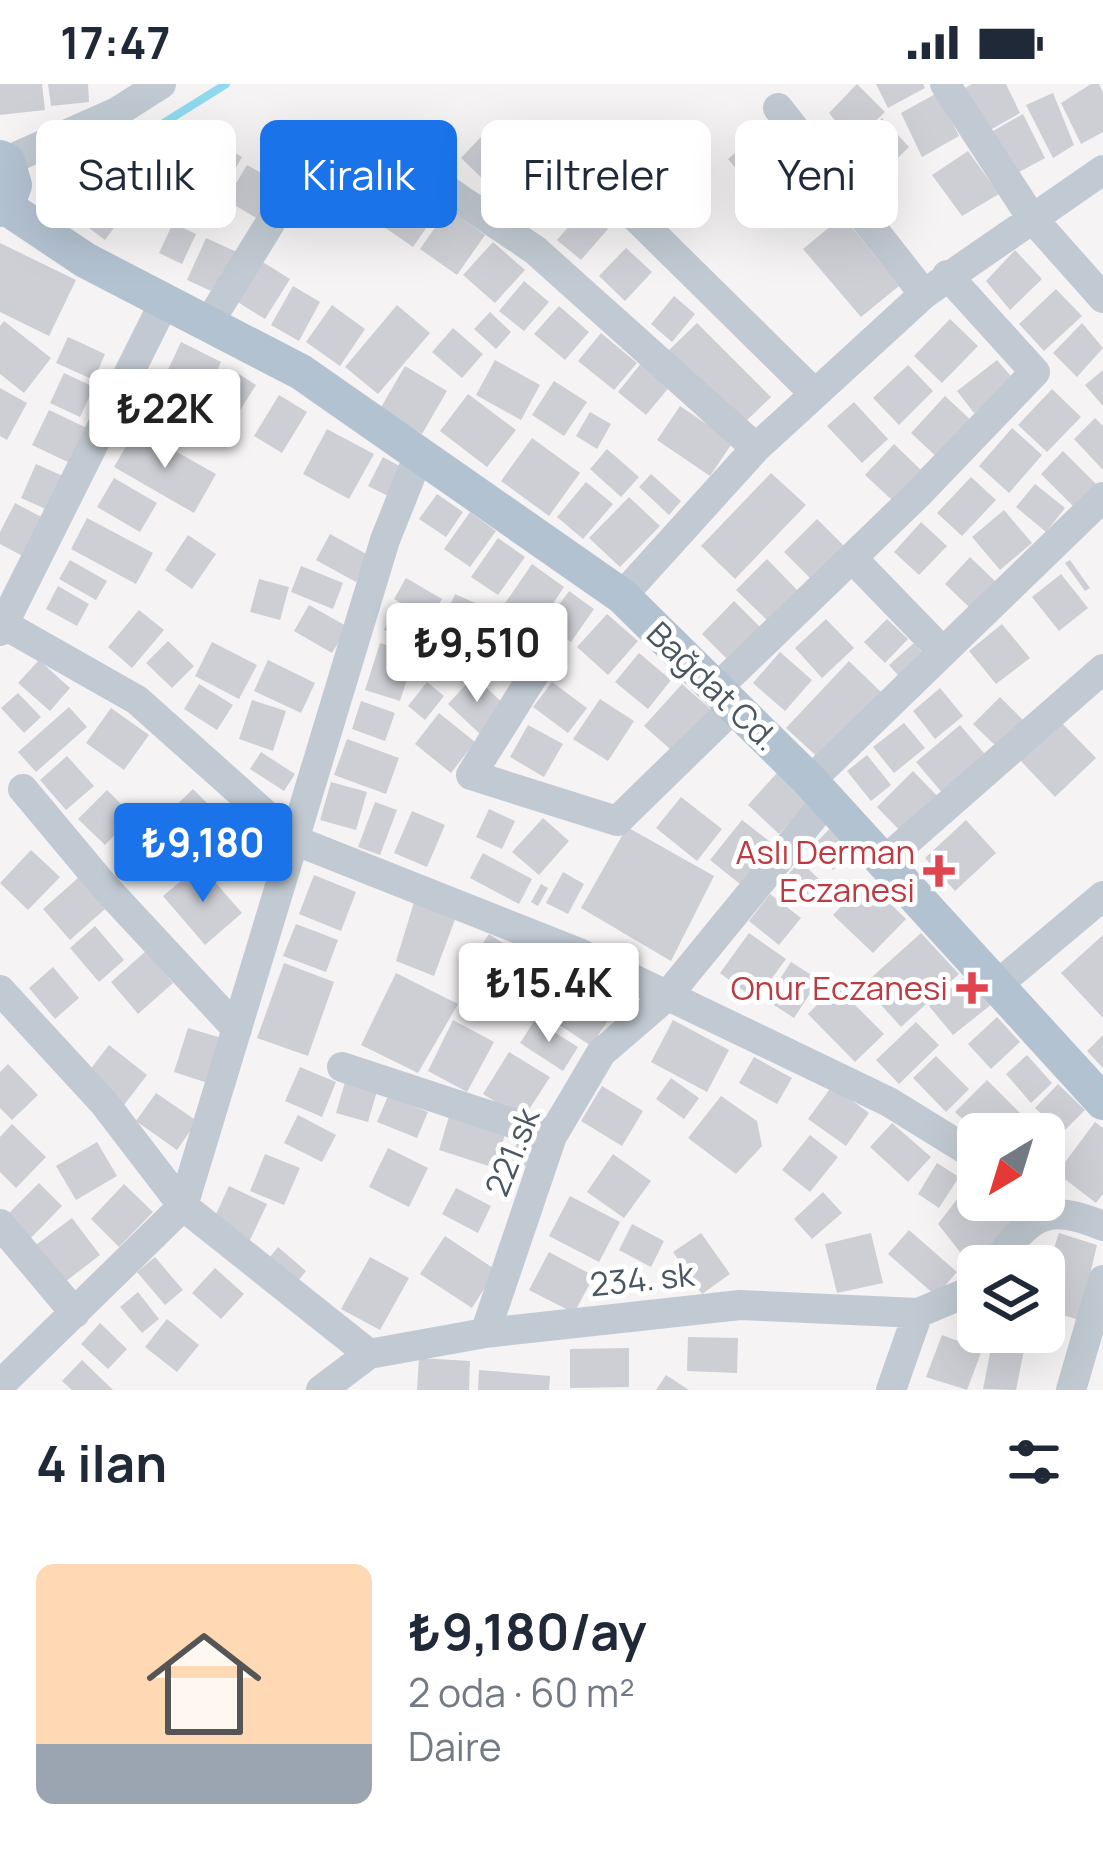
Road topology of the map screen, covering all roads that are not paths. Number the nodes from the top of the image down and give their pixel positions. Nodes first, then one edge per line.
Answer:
1 (161, 84) edge
2 (945, 84) edge
3 (778, 108) dead end
4 (3, 160) edge
5 (1103, 170) edge
6 (3, 208) edge
7 (1031, 217) junction
8 (647, 228) edge
9 (936, 284) junction
10 (1103, 298) edge
11 (165, 302) junction
12 (208, 324) junction
13 (815, 394) junction
14 (757, 448) junction
15 (419, 455) junction
16 (1103, 497) edge
17 (852, 558) junction
18 (622, 596) junction
19 (3, 628) edge
20 (943, 652) junction
21 (544, 660) dead end
22 (1103, 669) edge
23 (726, 697) junction
24 (23, 789) dead end
25 (818, 791) junction
26 (294, 840) junction
27 (884, 862) junction
28 (1103, 896) edge
29 (996, 986) junction
30 (0, 991) edge
31 (667, 996) junction
32 (237, 1029) junction
33 (342, 1066) dead end
34 (1103, 1102) edge
35 (552, 1136) junction
36 (957, 1144) edge
37 (183, 1206) junction
38 (1065, 1208) edge
39 (1030, 1221) edge
40 (0, 1224) edge
41 (1103, 1226) edge
42 (1009, 1245) edge
43 (1103, 1280) edge
44 (957, 1297) edge
45 (75, 1313) junction
46 (918, 1313) junction
47 (485, 1333) junction
48 (369, 1354) junction
49 (0, 1385) edge
50 (321, 1390) edge
51 (891, 1390) edge
52 (1071, 1390) edge

1 - 4 street
2 - 7 street
3 - 9 street
4 - 6 main road, Bağdat Cd.
5 - 7 street
6 - 11 main road, Bağdat Cd.
7 - 9 street
7 - 10 street
8 - 13 street
9 - 13 street
9 - 17 street
11 - 12 main road, Bağdat Cd.
11 - 19 street
12 - 14 street
12 - 15 main road, Bağdat Cd.
13 - 14 street
14 - 18 street
15 - 18 main road, Bağdat Cd.
15 - 26 street
16 - 20 street, 221.sk
17 - 20 street
17 - 23 street
18 - 23 main road, Bağdat Cd.
19 - 26 street
20 - 25 street, 221.sk
21 - 23 street
22 - 27 street
23 - 25 main road, Bağdat Cd.
24 - 32 street
25 - 27 main road, Bağdat Cd.
25 - 31 street, 221.sk
26 - 31 street
26 - 32 street
27 - 29 main road, Bağdat Cd.
28 - 29 street
29 - 34 main road, Bağdat Cd.
30 - 37 street
31 - 35 street, 221.sk
31 - 36 street
32 - 37 street
33 - 35 street
35 - 47 street, 221.sk
37 - 45 street
37 - 48 street
38 - 41 street
39 - 42 street
40 - 45 street
43 - 52 street
44 - 46 street, 234. sk
45 - 49 street
46 - 47 street, 234. sk
46 - 51 street
47 - 48 street, 234. sk
48 - 50 street, 234. sk

